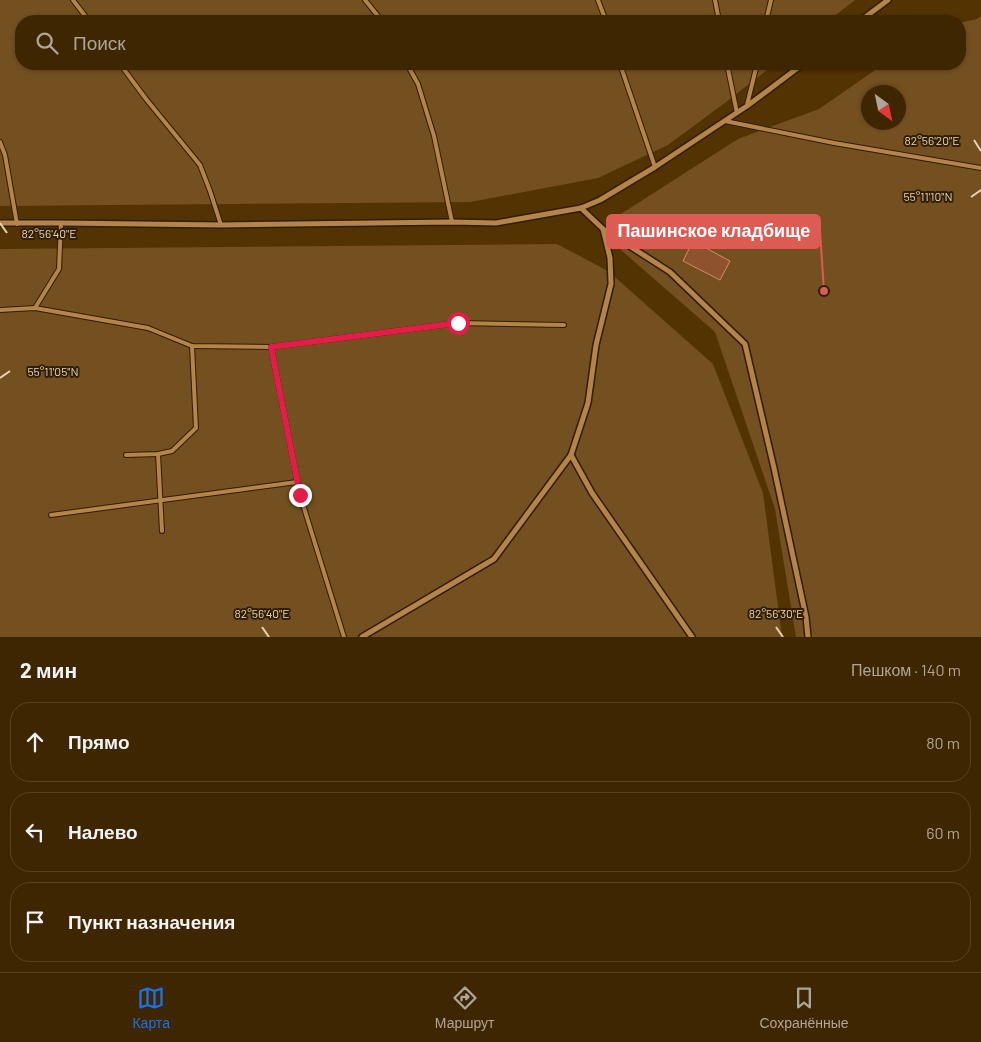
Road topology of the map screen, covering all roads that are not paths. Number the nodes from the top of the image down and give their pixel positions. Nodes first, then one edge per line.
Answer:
1 (73, 0) edge
2 (366, 0) edge
3 (598, 0) edge
4 (715, 0) edge
5 (771, 0) edge
6 (888, 0) edge
7 (84, 15) edge
8 (377, 15) edge
9 (604, 15) edge
10 (718, 15) edge
11 (767, 15) edge
12 (868, 15) edge
13 (124, 70) edge
14 (410, 70) edge
15 (622, 70) edge
16 (728, 70) edge
17 (756, 70) edge
18 (796, 70) edge
19 (747, 106) junction
20 (737, 113) junction
21 (725, 121) junction
22 (0, 142) edge
23 (655, 167) junction
24 (981, 168) edge
25 (581, 208) junction
26 (452, 222) junction
27 (61, 223) junction
28 (0, 224) edge
29 (17, 224) junction
30 (221, 226) junction
31 (603, 229) junction
32 (35, 308) junction
33 (0, 310) edge
34 (564, 325) dead end
35 (192, 346) junction
36 (271, 347) junction
37 (158, 454) junction
38 (126, 455) dead end
39 (571, 455) junction
40 (298, 482) junction
41 (161, 501) junction
42 (51, 515) dead end
43 (162, 531) dead end
44 (344, 637) edge
45 (362, 637) edge
46 (692, 637) edge
47 (808, 637) edge

1 - 7 lane
2 - 8 lane
3 - 9 lane
4 - 10 lane
5 - 11 lane
6 - 12 street
13 - 30 lane
14 - 26 lane
15 - 23 lane
16 - 20 lane
17 - 19 lane
18 - 19 street
19 - 20 street
20 - 21 street
21 - 23 street
21 - 24 lane
22 - 29 lane
23 - 25 street
25 - 26 street
25 - 31 street
26 - 30 street
27 - 29 street
27 - 30 street
27 - 32 lane
28 - 29 street
31 - 39 street
31 - 47 street
32 - 33 lane
32 - 35 lane
34 - 36 lane
35 - 36 lane
35 - 37 lane
36 - 40 lane
37 - 38 lane
37 - 41 lane
39 - 45 street
39 - 46 street
40 - 41 lane
40 - 44 lane
41 - 42 lane
41 - 43 lane

